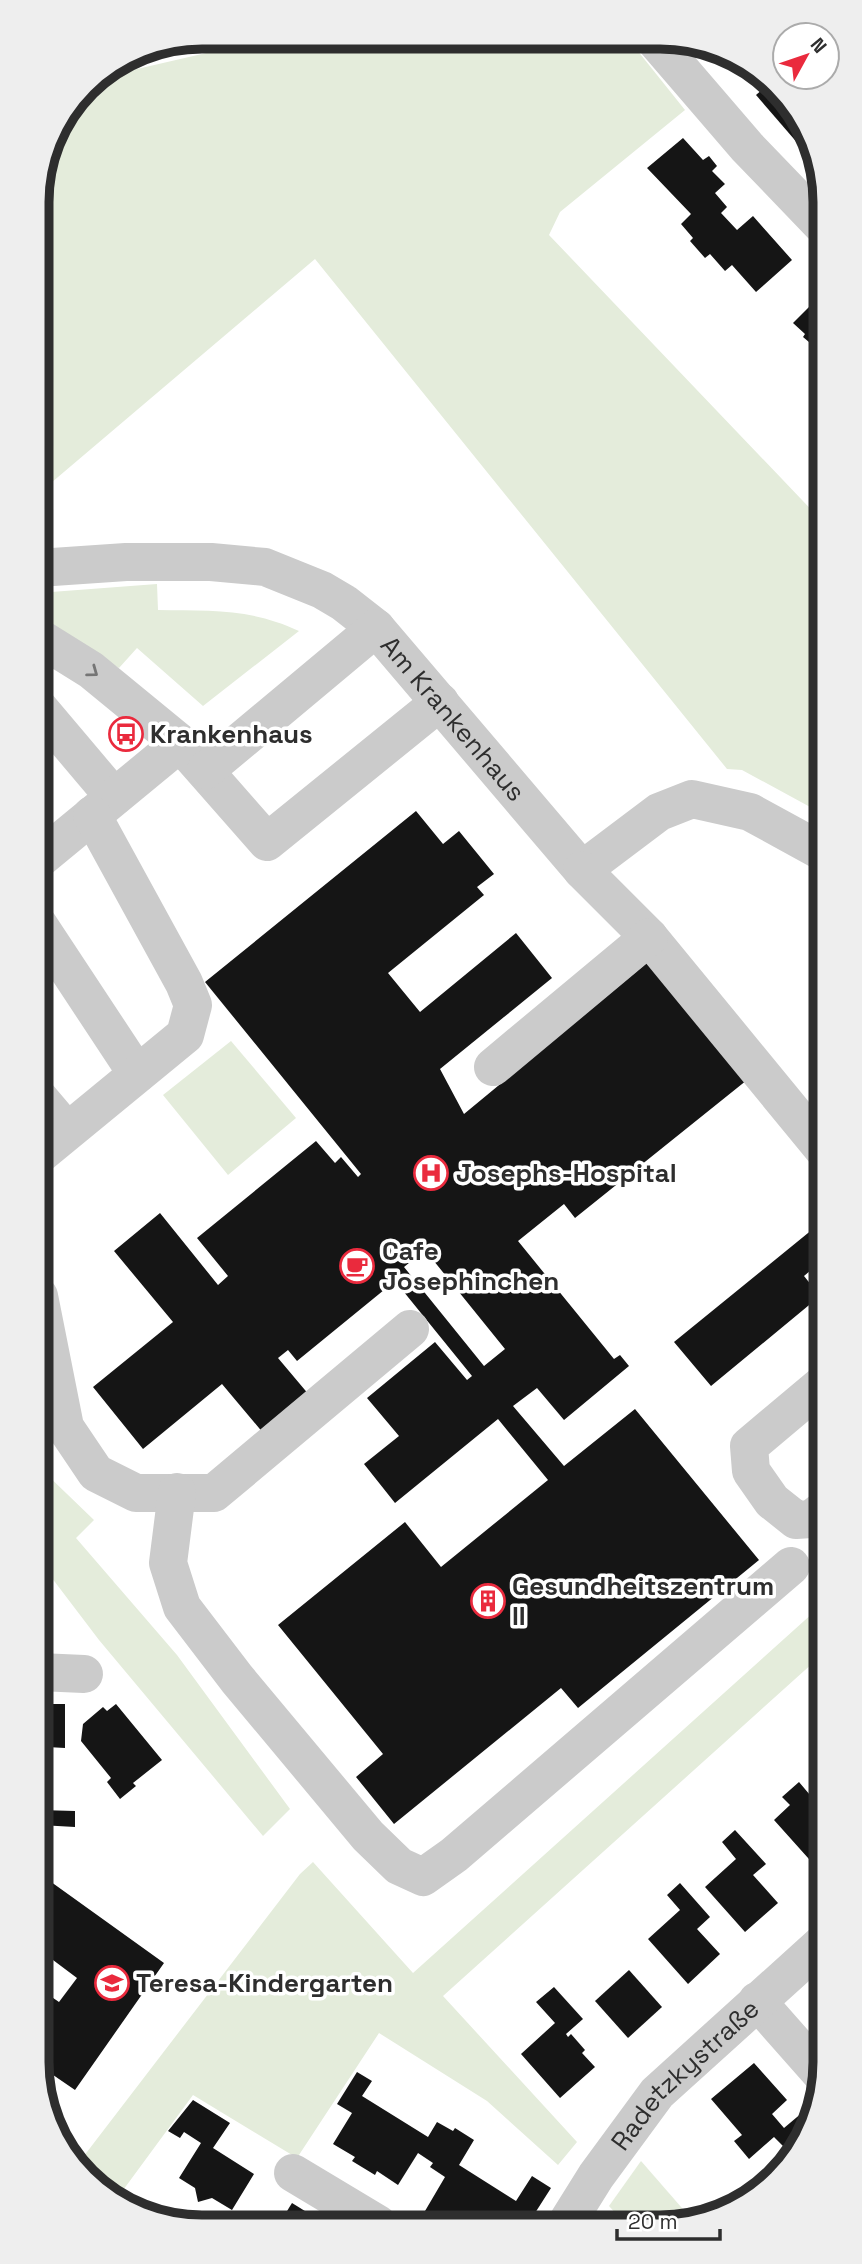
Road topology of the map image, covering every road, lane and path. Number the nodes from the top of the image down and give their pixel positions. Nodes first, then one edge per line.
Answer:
1 (662, 49) edge
2 (813, 216) edge
3 (49, 567) edge
4 (376, 628) junction
5 (49, 644) edge
6 (440, 702) junction
7 (49, 731) edge
8 (180, 743) junction
9 (205, 770) junction
10 (103, 806) junction
11 (813, 847) edge
12 (49, 851) edge
13 (582, 870) junction
14 (649, 937) junction
15 (49, 941) edge
16 (493, 1068) dead end
17 (137, 1074) junction
18 (813, 1136) edge
19 (53, 1143) edge
20 (410, 1329) dead end
21 (49, 1346) edge
22 (813, 1392) edge
23 (177, 1492) junction
24 (813, 1518) edge
25 (791, 1566) dead end
26 (49, 1672) edge
27 (84, 1674) dead end
28 (813, 1952) edge
29 (757, 2001) junction
30 (813, 2065) edge
31 (293, 2173) dead end
32 (363, 2215) edge
33 (572, 2215) edge

1 - 2 street
3 - 4 street, Am Krankenhaus
4 - 6 street, Am Krankenhaus
4 - 9 street
5 -> 8 street
6 - 9 street
6 - 13 street, Am Krankenhaus
7 - 10 street
8 - 9 street
8 - 10 street
10 - 12 street
10 - 17 street
11 - 13 street
13 - 14 street, Am Krankenhaus
14 - 16 street
14 - 18 street, Am Krankenhaus
15 - 17 street
17 - 19 street
20 - 23 street
21 - 23 street
22 - 24 street
23 - 25 street
26 - 27 street
28 - 29 street, Radetzkystraße
29 - 30 street
29 - 33 street, Radetzkystraße
31 - 32 street

